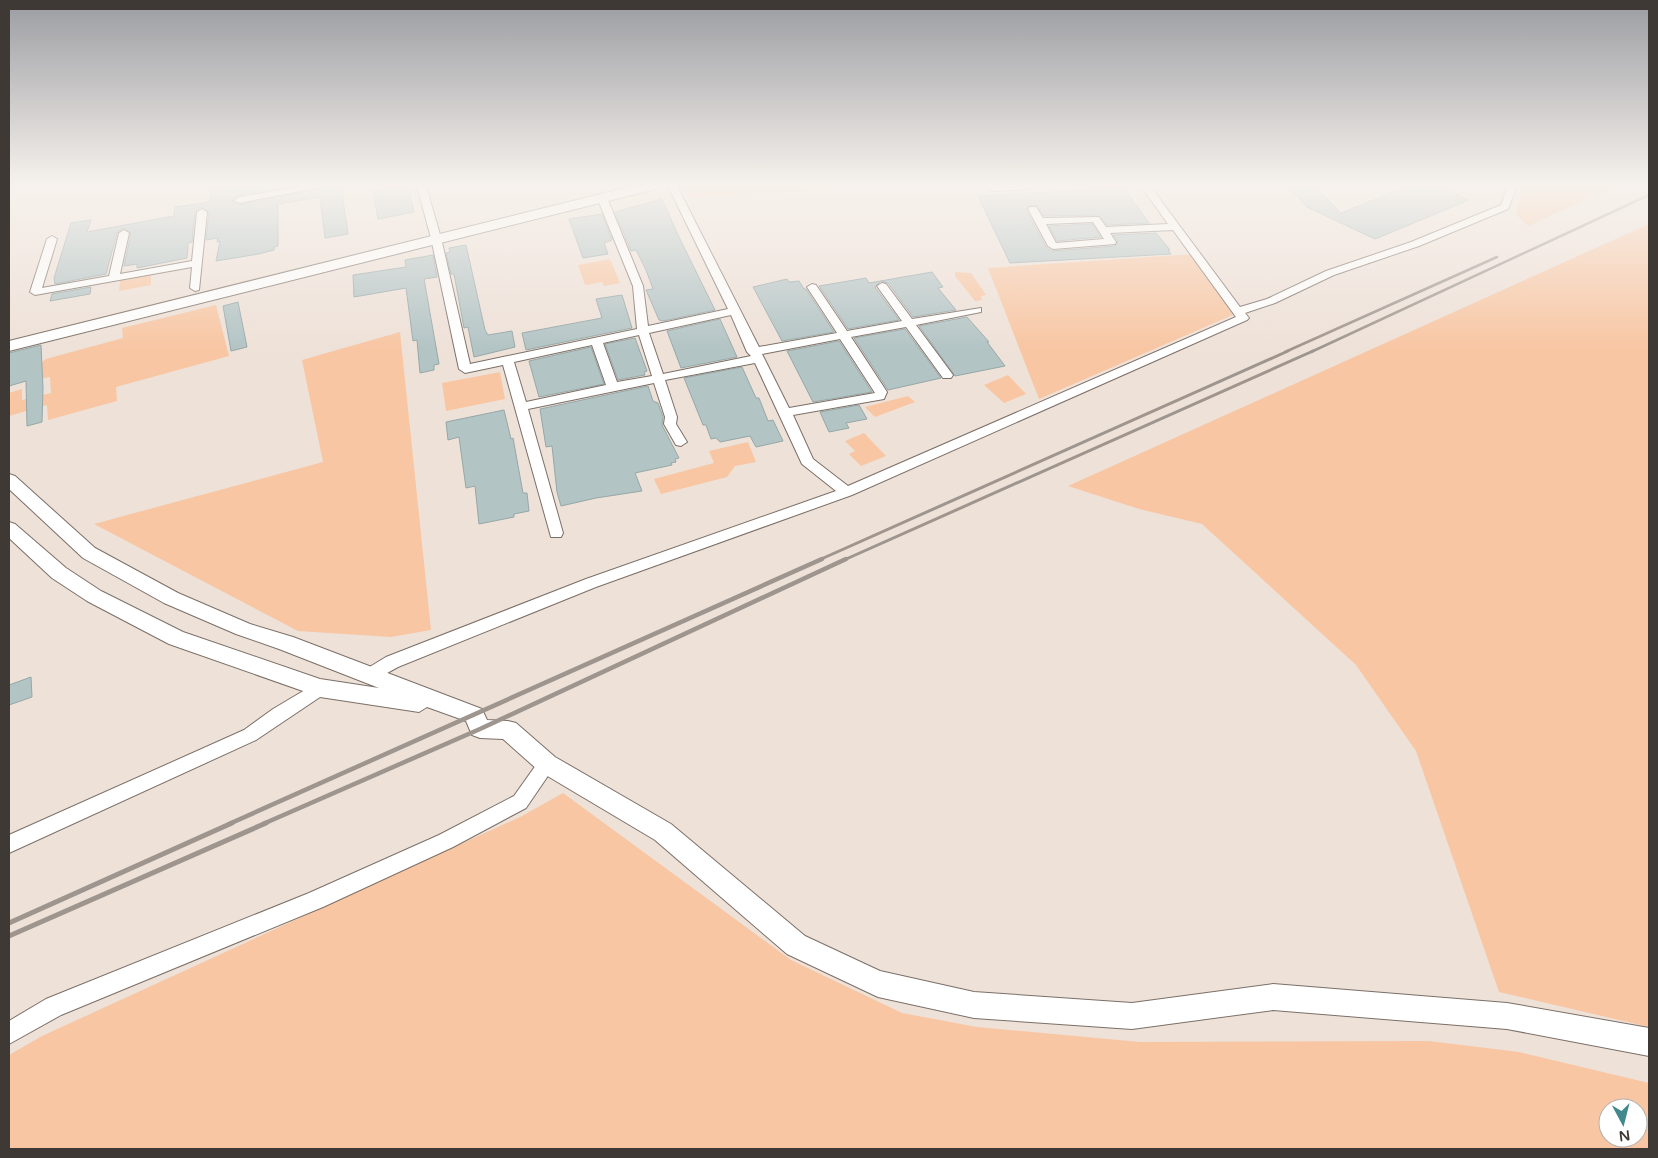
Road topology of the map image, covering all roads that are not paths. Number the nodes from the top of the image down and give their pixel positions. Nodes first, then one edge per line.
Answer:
1 (52, 240) edge
2 (122, 240) edge
3 (199, 240) edge
4 (404, 240) edge
5 (408, 240) edge
6 (437, 240) edge
7 (622, 240) edge
8 (699, 240) edge
9 (1050, 240) edge
10 (1109, 240) edge
11 (1185, 240) edge
12 (1425, 240) edge
13 (197, 263) junction
14 (114, 277) junction
15 (882, 286) dead end
16 (812, 287) dead end
17 (195, 288) junction
18 (977, 310) dead end
19 (734, 311) junction
20 (1238, 311) junction
21 (909, 323) junction
22 (643, 331) junction
23 (9, 334) edge
24 (842, 336) junction
25 (596, 340) junction
26 (9, 346) edge
27 (755, 356) junction
28 (508, 360) junction
29 (947, 375) dead end
30 (656, 378) junction
31 (613, 387) junction
32 (521, 407) junction
33 (785, 412) junction
34 (681, 442) dead end
35 (9, 480) edge
36 (847, 492) junction
37 (9, 528) edge
38 (556, 533) dead end
39 (369, 676) junction
40 (320, 688) junction
41 (452, 708) junction
42 (547, 764) junction
43 (9, 844) edge
44 (9, 1032) edge
45 (1649, 1042) edge

1 - 14 street
2 - 14 street
3 - 13 street
4 - 17 main road
5 - 26 main road
6 - 28 street
7 - 22 street
8 - 19 street
9 - 10 street
11 - 20 street
12 - 20 street
13 - 14 street
13 - 17 street
15 - 21 street
16 - 24 street
17 - 23 main road
18 - 21 street
19 - 22 street
19 - 27 street
20 - 36 street
21 - 24 street
21 - 29 street
22 - 25 street
22 - 30 street
24 - 27 street
24 - 33 street
25 - 28 street
25 - 31 street
27 - 30 street
27 - 33 street
28 - 32 street
30 - 31 street
30 - 34 street
31 - 32 street
32 - 38 street
33 - 36 street
35 - 39 street
36 - 39 street
37 - 40 street
39 - 41 street
40 - 41 street
40 - 43 street
41 - 42 street
42 - 44 street
42 - 45 street

